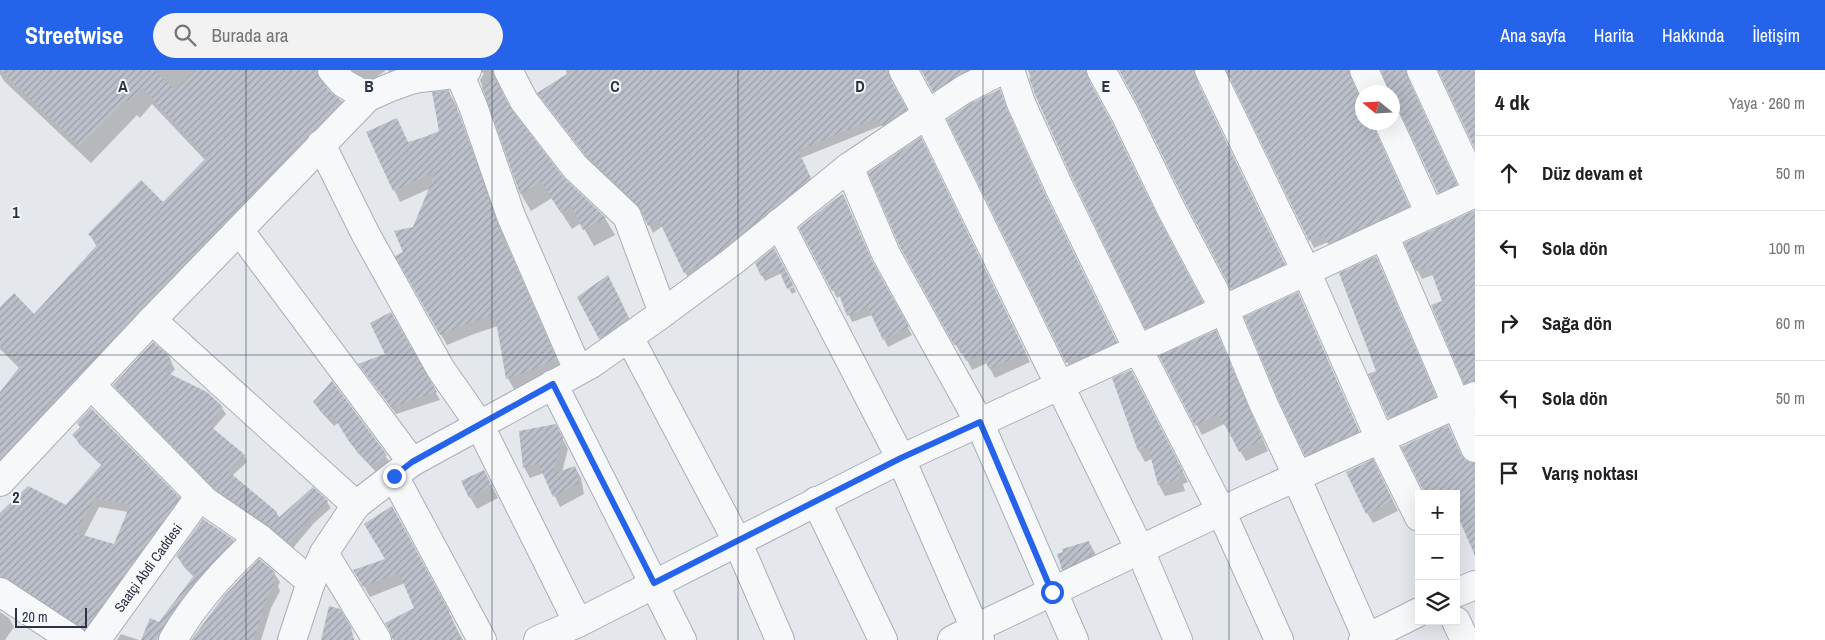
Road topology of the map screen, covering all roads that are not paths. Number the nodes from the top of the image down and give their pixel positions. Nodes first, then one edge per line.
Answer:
1 (332, 70) edge
2 (508, 70) edge
3 (903, 70) edge
4 (1002, 70) edge
5 (1010, 70) edge
6 (1101, 70) edge
7 (1209, 70) edge
8 (1364, 70) edge
9 (1422, 70) edge
10 (463, 72) edge
11 (1371, 85) edge
12 (368, 97) junction
13 (926, 114) junction
14 (1392, 130) edge
15 (322, 144) junction
16 (849, 167) junction
17 (1473, 198) edge
18 (1430, 214) junction
19 (779, 224) junction
20 (239, 230) junction
21 (1384, 235) junction
22 (1306, 271) junction
23 (1224, 310) junction
24 (663, 313) junction
25 (152, 320) junction
26 (629, 337) junction
27 (1138, 349) junction
28 (578, 370) junction
29 (553, 384) junction
30 (91, 385) junction
31 (1060, 385) junction
32 (1466, 400) edge
33 (980, 422) junction
34 (479, 424) junction
35 (1380, 439) junction
36 (1475, 448) edge
37 (901, 458) junction
38 (403, 469) junction
39 (1297, 477) junction
40 (0, 482) edge
41 (200, 496) junction
42 (816, 501) junction
43 (356, 505) junction
44 (1415, 509) edge
45 (1221, 511) junction
46 (259, 538) junction
47 (737, 541) junction
48 (1140, 550) junction
49 (324, 553) junction
50 (311, 582) junction
51 (654, 583) junction
52 (1475, 585) edge
53 (1460, 591) edge
54 (0, 592) edge
55 (1052, 592) junction
56 (1415, 614) edge
57 (578, 623) junction
58 (1458, 625) edge
59 (969, 636) edge
60 (1366, 639) edge
61 (73, 640) edge
62 (96, 640) edge
63 (173, 640) edge
64 (292, 640) edge
65 (377, 640) edge
66 (482, 640) edge
67 (538, 640) edge
68 (682, 640) edge
69 (780, 640) edge
70 (883, 640) edge
71 (1074, 640) edge
72 (1178, 640) edge
73 (1278, 640) edge
74 (1465, 640) edge

1 - 12 street
2 - 24 street
3 - 13 street
4 - 13 street
5 - 27 street
6 - 23 street
7 - 22 street
8 - 11 street
9 - 17 street
10 - 12 street
10 - 28 street
12 - 15 street
13 - 16 street
13 - 31 street
14 - 18 street
15 - 20 street
15 - 34 street
16 - 19 street
16 - 33 street
17 - 18 street
18 - 21 street
19 - 24 street
19 - 37 street
20 - 25 street
20 - 38 street
21 - 22 street
21 - 32 street
22 - 23 street
22 - 35 street
23 - 27 street
23 - 39 street
24 - 26 street
25 - 30 street
25 - 43 street
26 - 28 street
26 - 47 street
27 - 31 street
27 - 45 street
28 - 29 street
29 - 34 street
29 - 51 street
30 - 40 street
30 - 41 street
31 - 33 street
31 - 48 street
32 - 35 street
32 - 36 street
33 - 37 street
33 - 55 street
34 - 38 street
34 - 57 street
35 - 39 street
35 - 44 street
37 - 42 street
37 - 59 street
38 - 43 street
38 - 66 street
39 - 45 street
39 - 60 street
41 - 46 street
41 - 62 street, Saatçi Abdi Caddesi
42 - 47 street
42 - 70 street
43 - 49 street
45 - 48 street
45 - 73 street
46 - 50 street
46 - 63 street
47 - 51 street
47 - 69 street
48 - 55 street
48 - 72 street
49 - 50 street
49 - 65 street
50 - 64 street
51 - 57 street
51 - 68 street
52 - 53 street
54 - 61 street
55 - 59 street
55 - 71 street
56 - 60 street
57 - 67 street
58 - 74 street

